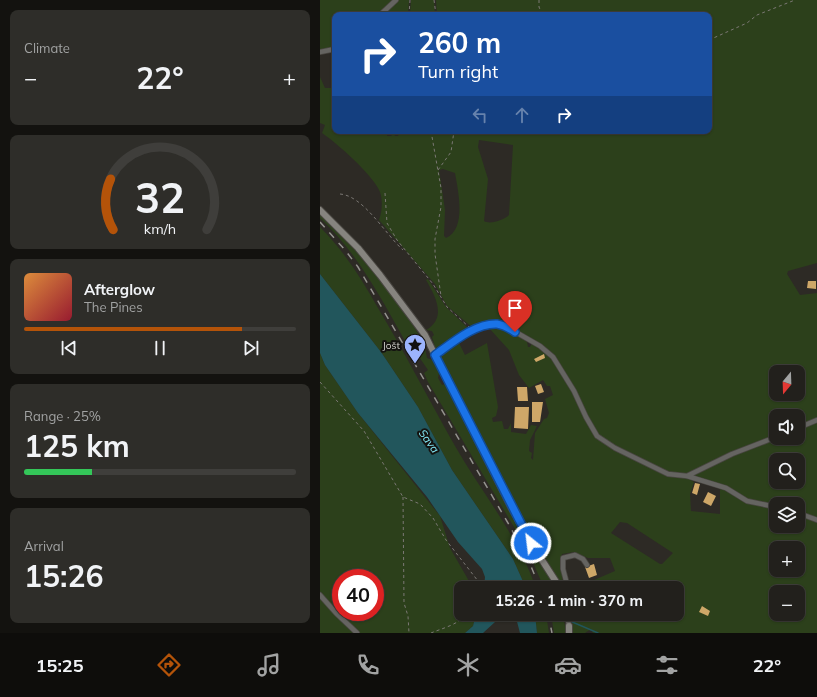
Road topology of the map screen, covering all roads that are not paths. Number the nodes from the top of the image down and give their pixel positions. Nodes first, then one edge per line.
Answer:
1 (396, 0) edge
2 (383, 12) edge
3 (332, 50) edge
4 (320, 52) edge
5 (320, 210) edge
6 (435, 355) junction
7 (817, 420) edge
8 (805, 425) edge
9 (769, 440) edge
10 (687, 476) junction
11 (769, 505) edge
12 (805, 516) edge
13 (817, 520) edge
14 (587, 564) dead end
15 (555, 581) edge
16 (566, 581) edge
17 (320, 595) edge
18 (568, 621) edge
19 (569, 626) joint
20 (357, 633) edge
21 (569, 633) edge

1 - 2 street
3 - 4 street
5 - 6 street
6 - 10 street
6 - 15 street
7 - 8 street
9 - 10 street
10 - 11 street
12 - 13 street
14 - 16 street
17 - 20 street
18 - 19 street
19 - 21 street

